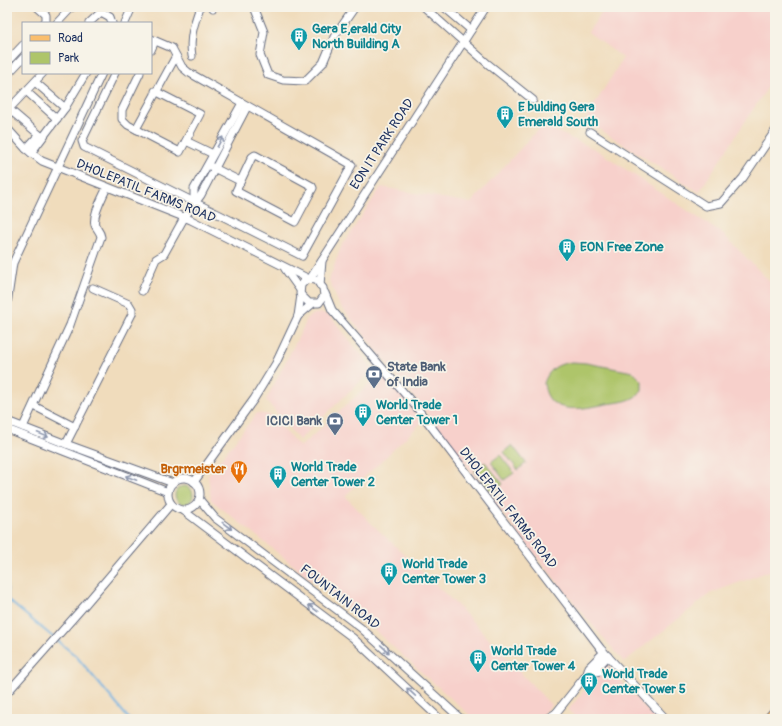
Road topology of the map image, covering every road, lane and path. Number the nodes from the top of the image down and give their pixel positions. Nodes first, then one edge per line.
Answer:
1 (37, 7) edge
2 (72, 7) edge
3 (132, 7) edge
4 (200, 7) edge
5 (254, 7) edge
6 (355, 7) edge
7 (424, 7) edge
8 (444, 7) edge
9 (486, 7) edge
10 (45, 22) edge
11 (57, 22) edge
12 (90, 22) edge
13 (112, 22) edge
14 (125, 22) edge
15 (471, 30) junction
16 (153, 40) edge
17 (462, 42) junction
18 (22, 46) edge
19 (176, 56) junction
20 (192, 56) dead end
21 (22, 59) edge
22 (7, 62) edge
23 (42, 74) edge
24 (85, 74) edge
25 (102, 74) edge
26 (115, 74) edge
27 (140, 74) edge
28 (7, 75) edge
29 (35, 82) junction
30 (26, 91) junction
31 (155, 91) junction
32 (533, 100) dead end
33 (245, 105) junction
34 (65, 108) junction
35 (57, 119) junction
36 (7, 128) edge
37 (136, 129) junction
38 (775, 131) edge
39 (590, 132) dead end
40 (41, 138) junction
41 (186, 141) junction
42 (29, 151) junction
43 (213, 154) junction
44 (208, 165) junction
45 (58, 168) junction
46 (215, 168) junction
47 (240, 181) junction
48 (107, 187) junction
49 (194, 202) junction
50 (184, 218) junction
51 (322, 259) junction
52 (284, 267) junction
53 (310, 279) junction
54 (320, 285) junction
55 (93, 288) dead end
56 (142, 291) dead end
57 (300, 293) junction
58 (325, 293) junction
59 (7, 304) edge
60 (315, 304) junction
61 (332, 310) junction
62 (298, 316) junction
63 (34, 406) junction
64 (7, 421) edge
65 (75, 427) junction
66 (23, 428) junction
67 (7, 429) edge
68 (66, 444) junction
69 (194, 482) junction
70 (173, 483) junction
71 (168, 492) junction
72 (199, 500) junction
73 (171, 504) junction
74 (184, 511) junction
75 (606, 654) junction
76 (590, 673) junction
77 (623, 673) junction
78 (7, 693) edge
79 (775, 711) edge
80 (555, 716) edge
81 (440, 719) edge
82 (461, 719) edge
83 (546, 719) edge
84 (666, 719) edge
85 (768, 719) edge

1 - 10 street
2 - 11 street
3 - 14 street
4 - 20 street
5 - 6 street
7 - 17 street
8 - 15 street
9 - 15 street, EON IT PARK ROAD
12 - 13 street
15 - 17 street, EON IT PARK ROAD
16 - 19 street
17 - 32 street
17 - 51 street, EON IT PARK ROAD
18 - 22 street
19 - 31 street
19 - 33 street
21 - 28 street
23 - 29 street
24 - 34 street
25 - 45 street
26 - 49 street
27 - 37 street
29 - 30 street
29 - 34 street
30 - 35 street
30 - 40 street
31 - 37 street
31 - 41 street
43 -> 33 street
33 - 46 street
33 - 49 street
34 - 35 street
35 - 40 street
36 - 42 street, DHOLEPATIL FARMS ROAD
37 - 41 street
38 - 39 street
40 - 42 street
41 - 43 street
42 - 45 street, DHOLEPATIL FARMS ROAD
43 - 44 street
44 - 46 street
44 - 49 street
45 - 48 street, DHOLEPATIL FARMS ROAD
45 - 59 street
46 - 47 street
46 - 49 street
47 - 47 street
48 - 50 street, DHOLEPATIL FARMS ROAD
48 - 63 street
49 - 50 street
50 - 52 street, DHOLEPATIL FARMS ROAD
50 - 56 street
51 - 53 street, EON IT PARK ROAD
51 - 54 street
52 - 53 street, DHOLEPATIL FARMS ROAD
52 - 57 street, DHOLEPATIL FARMS ROAD
53 - 54 street
53 - 57 street
54 - 58 street
55 - 65 street
57 - 60 street
57 - 62 street
58 - 60 street
58 - 61 street, DHOLEPATIL FARMS ROAD
60 - 61 street, DHOLEPATIL FARMS ROAD
60 - 62 street
61 - 75 street, DHOLEPATIL FARMS ROAD
62 - 69 street
63 - 65 street
63 - 66 street
64 - 66 street
65 - 68 street
66 -> 68 street
71 -> 67 street
68 - 70 street
69 - 70 street
69 - 72 street, FOUNTAIN ROAD
70 - 71 street
71 - 73 street
72 - 74 street
72 -> 82 street, FOUNTAIN ROAD
73 - 74 street, FOUNTAIN ROAD
73 - 78 street
81 -> 74 street, FOUNTAIN ROAD
75 - 76 street
75 - 77 street, DHOLEPATIL FARMS ROAD
76 - 77 street
76 - 80 street
77 - 84 street, DHOLEPATIL FARMS ROAD
79 - 85 main road
80 - 83 street

